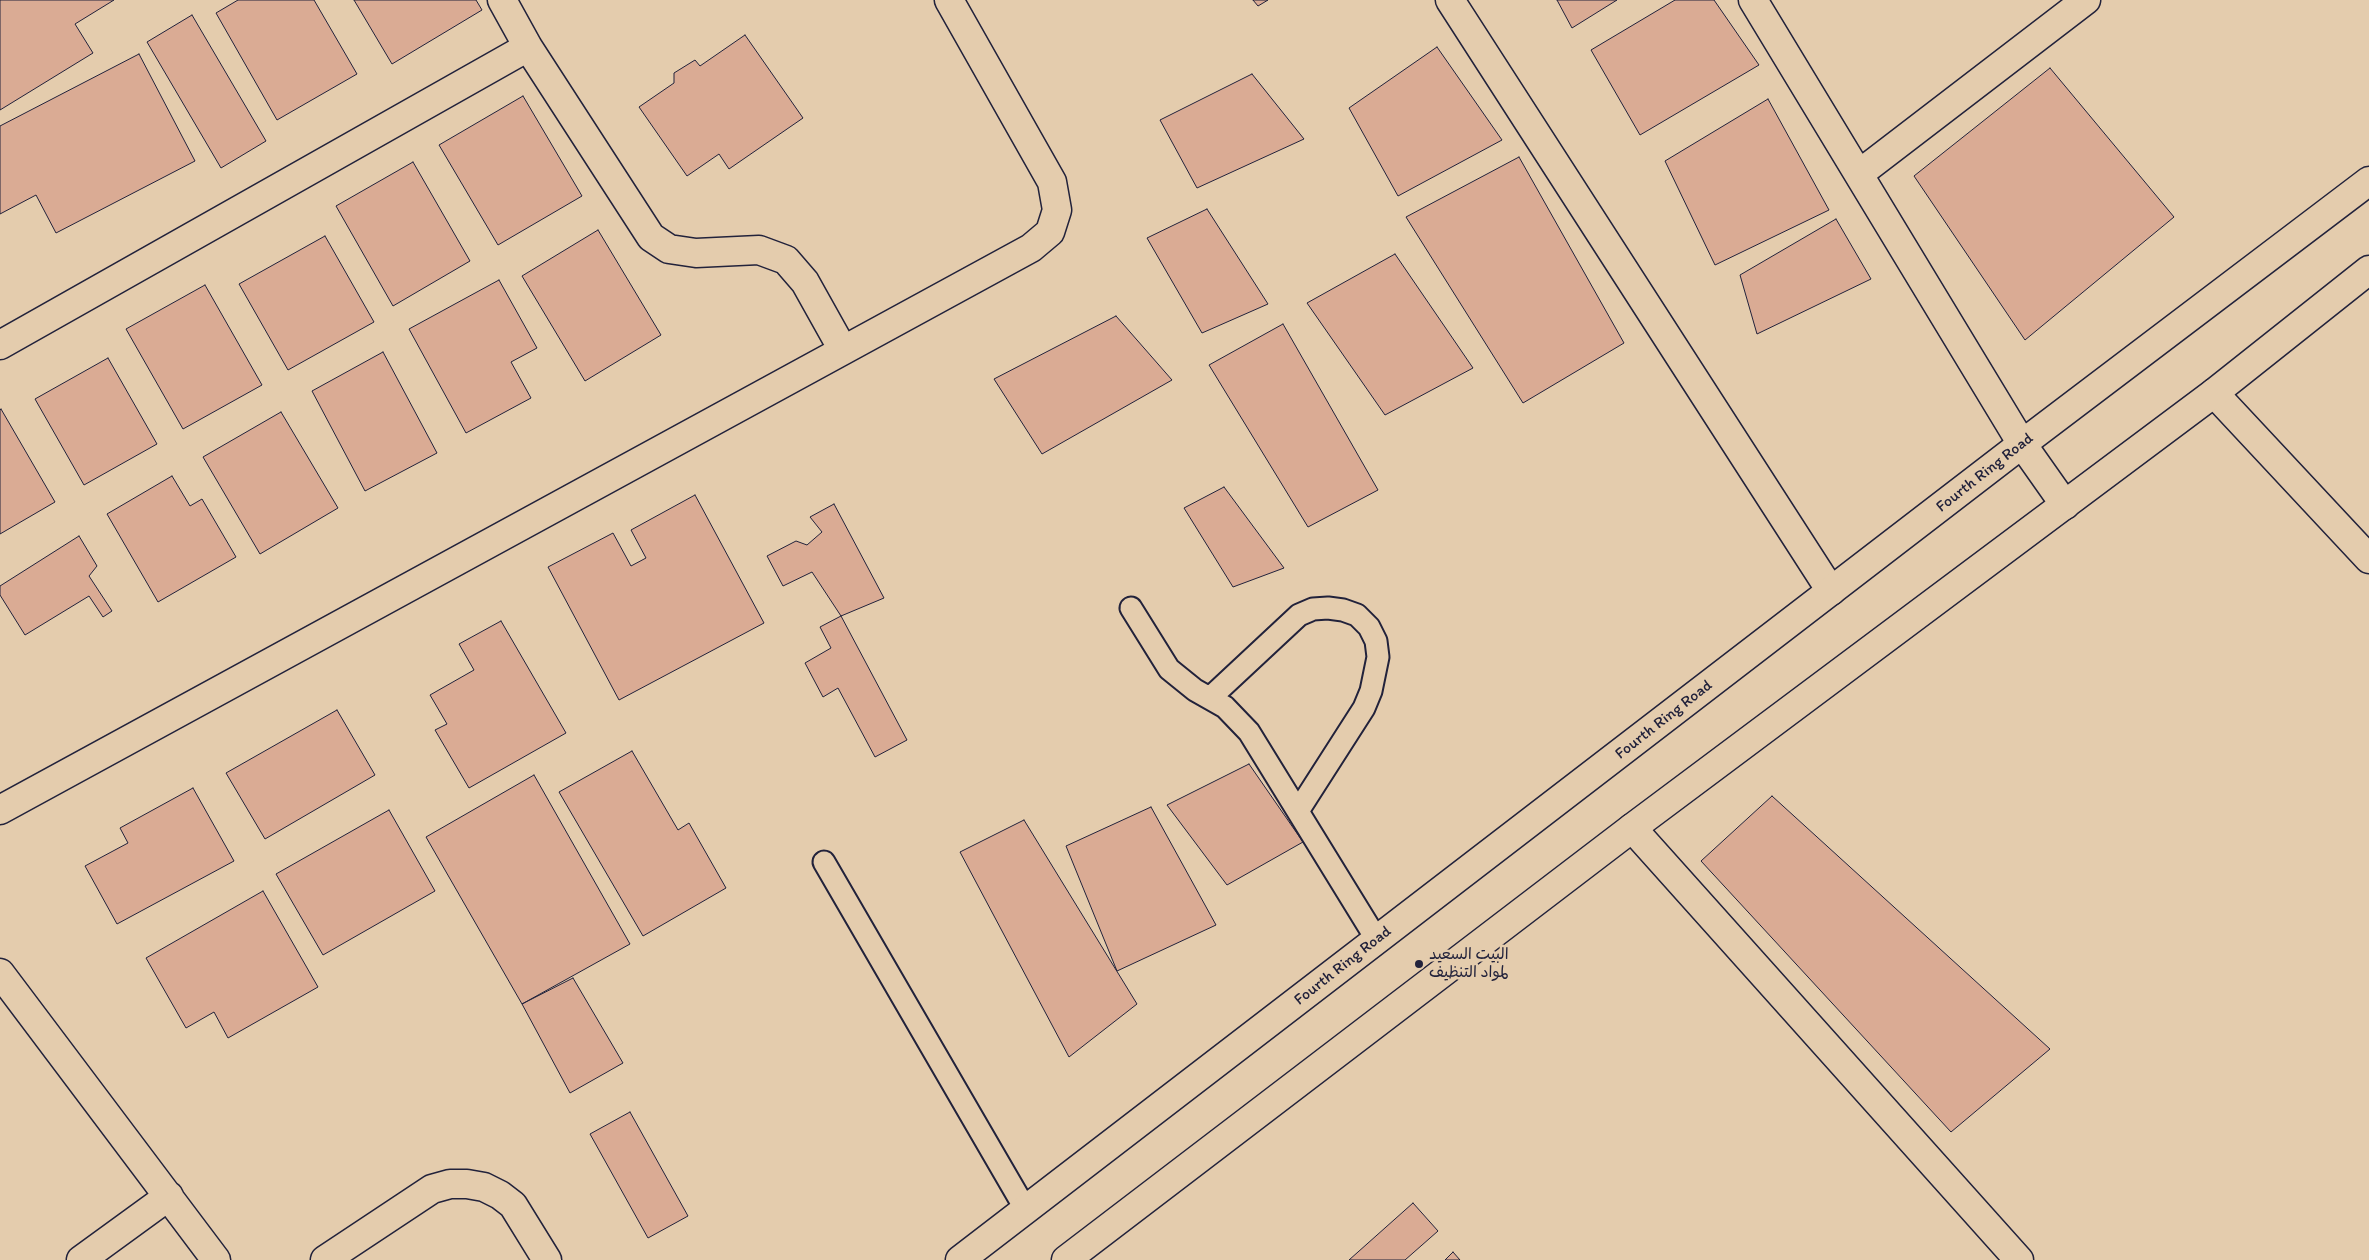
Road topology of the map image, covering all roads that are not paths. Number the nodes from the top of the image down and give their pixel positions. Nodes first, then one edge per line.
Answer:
1 (502, 0) edge
2 (949, 0) edge
3 (1450, 0) edge
4 (1753, 0) edge
5 (2086, 0) edge
6 (528, 47) junction
7 (1859, 174) junction
8 (2369, 181) edge
9 (2369, 270) edge
10 (0, 345) edge
11 (843, 350) junction
12 (2214, 393) junction
13 (2022, 444) junction
14 (2065, 505) junction
15 (2369, 558) edge
16 (1832, 591) junction
17 (1131, 608) dead end
18 (1210, 698) junction
19 (0, 810) edge
20 (1298, 811) junction
21 (1632, 828) junction
22 (824, 862) dead end
23 (1377, 940) junction
24 (0, 974) edge
25 (169, 1196) junction
26 (1026, 1210) junction
27 (81, 1260) edge
28 (216, 1260) edge
29 (325, 1260) edge
30 (547, 1260) edge
31 (960, 1260) edge
32 (1066, 1260) edge
33 (2019, 1260) edge

1 - 6 street
2 - 11 street
3 - 16 street
4 - 7 street
5 - 7 street
6 - 10 street
6 - 11 street
7 - 13 street
8 - 13 street, Fourth Ring Road
9 - 12 street
11 - 19 street
12 - 14 street
12 - 15 street
13 - 14 street
13 - 16 street, Fourth Ring Road
14 - 21 street
16 - 23 street, Fourth Ring Road
17 - 18 lane
18 - 20 lane
18 - 20 lane
20 - 23 lane
21 - 32 street
21 - 33 street
22 - 26 lane
23 - 26 street, Fourth Ring Road
24 - 25 street
25 - 27 street
25 - 28 street
26 - 31 street, Fourth Ring Road
29 - 30 street

